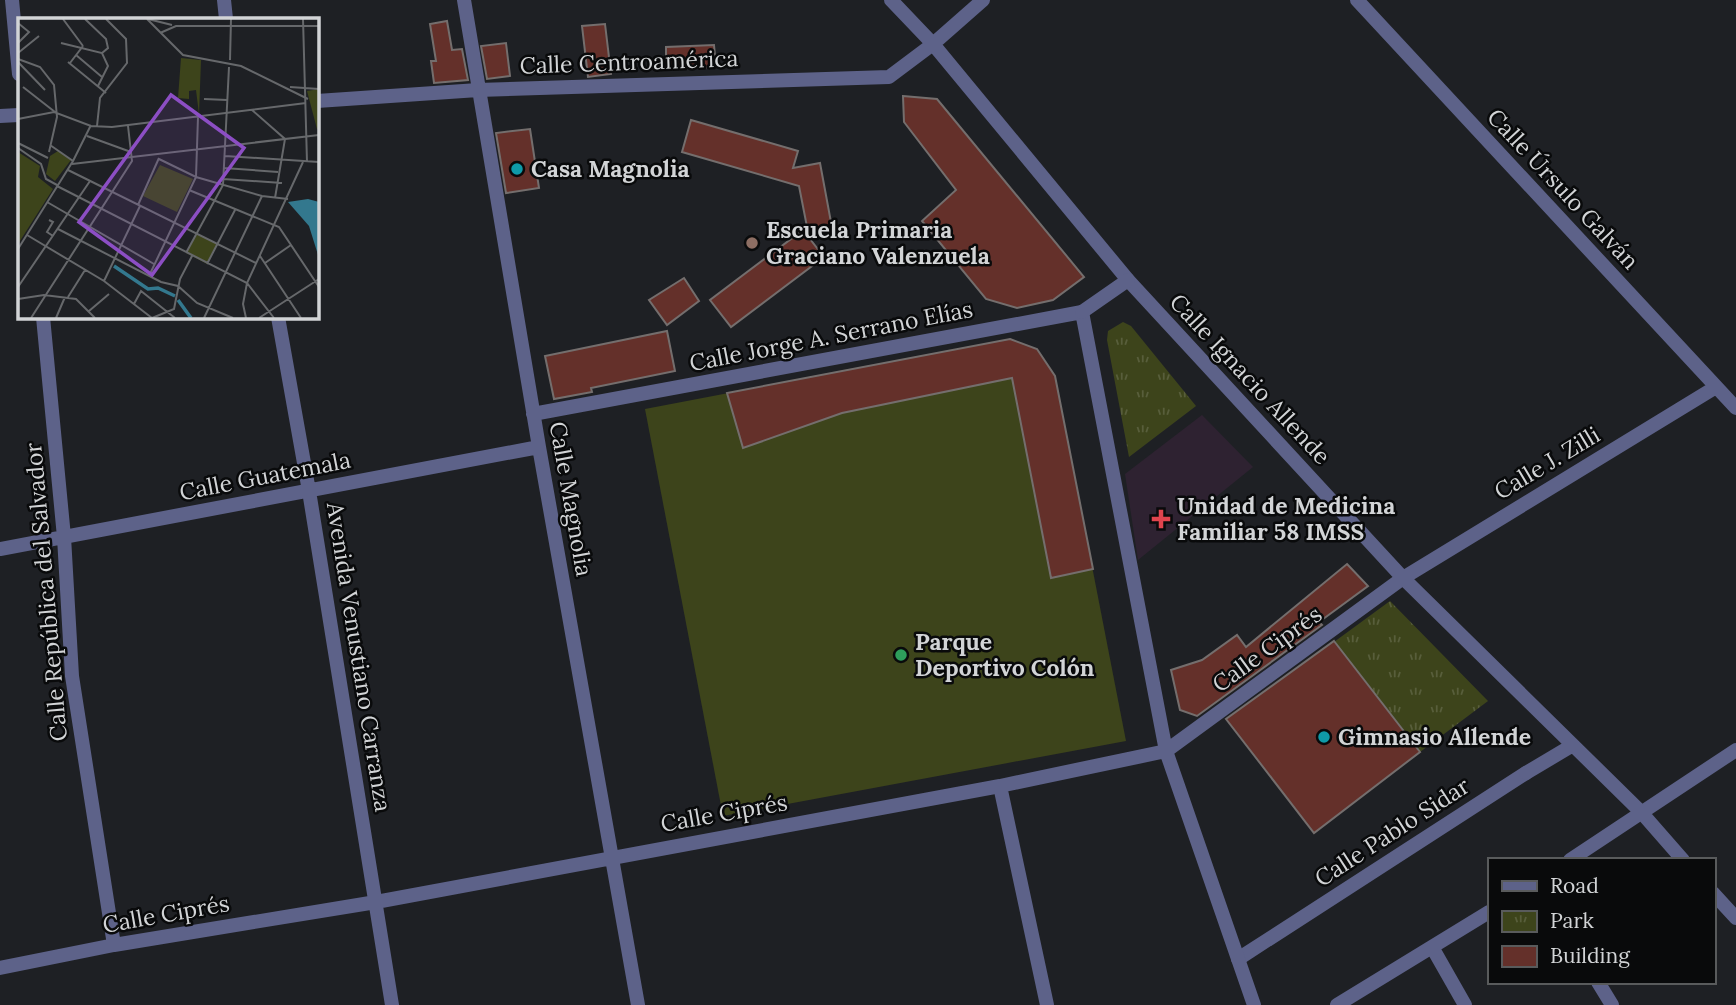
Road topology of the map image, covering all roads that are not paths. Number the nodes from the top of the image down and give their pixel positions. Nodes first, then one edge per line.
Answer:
1 (12, 0) edge
2 (223, 0) edge
3 (464, 0) edge
4 (891, 0) edge
5 (983, 0) edge
6 (1357, 0) edge
7 (966, 7) edge
8 (226, 18) edge
9 (933, 44) junction
10 (18, 63) edge
11 (478, 90) junction
12 (318, 102) edge
13 (18, 115) edge
14 (0, 116) edge
15 (1128, 281) junction
16 (1082, 312) junction
17 (43, 318) edge
18 (278, 318) edge
19 (1716, 387) junction
20 (1736, 408) edge
21 (533, 414) junction
22 (539, 447) junction
23 (309, 491) junction
24 (64, 537) junction
25 (0, 549) edge
26 (1402, 578) junction
27 (1573, 745) junction
28 (1736, 750) edge
29 (1166, 751) junction
30 (1000, 786) junction
31 (1640, 812) junction
32 (612, 856) junction
33 (1573, 858) edge
34 (1681, 858) edge
35 (1715, 895) edge
36 (376, 902) junction
37 (1488, 913) edge
38 (1736, 918) edge
39 (114, 945) junction
40 (1432, 947) junction
41 (1238, 959) junction
42 (0, 968) edge
43 (1599, 984) edge
44 (392, 1005) edge
45 (638, 1005) edge
46 (1047, 1005) edge
47 (1254, 1005) edge
48 (1337, 1005) edge
49 (1465, 1005) edge
50 (1612, 1005) edge

1 - 10 street
2 - 8 street
3 - 11 street, Calle Magnolia
4 - 9 street, Calle Ignacio Allende
5 - 7 street, Calle Centroamérica
6 - 19 street, Calle Úrsulo Galván
7 - 9 street, Calle Centroamérica
9 - 11 street, Calle Centroamérica
9 - 15 street, Calle Ignacio Allende
11 - 12 street, Calle Centroamérica
11 - 21 street, Calle Magnolia
13 - 14 street
15 - 16 street, Calle Jorge A. Serrano Elías
15 - 26 street, Calle Ignacio Allende
16 - 21 street, Calle Jorge A. Serrano Elías
16 - 29 street
17 - 24 street, Calle República del Salvador
18 - 23 street, Avenida Venustiano Carranza
19 - 20 street, Calle Úrsulo Galván
19 - 26 street, Calle J. Zilli
21 - 22 street, Calle Magnolia
22 - 23 street, Calle Guatemala
22 - 32 street, Calle Magnolia
23 - 24 street, Calle Guatemala
23 - 36 street, Avenida Venustiano Carranza
24 - 25 street, Calle Guatemala
24 - 39 street, Calle República del Salvador
26 - 27 street, Calle Ignacio Allende
26 - 29 street, Calle Ciprés
27 - 31 street, Calle Ignacio Allende
27 - 41 street, Calle Pablo Sidar
28 - 31 street
29 - 30 street, Calle Ciprés
29 - 41 street
30 - 32 street, Calle Ciprés
30 - 46 street
31 - 33 street
31 - 34 street, Calle Ignacio Allende
32 - 36 street, Calle Ciprés
32 - 45 street, Calle Magnolia
35 - 38 street
36 - 39 street, Calle Ciprés
36 - 44 street, Avenida Venustiano Carranza
37 - 40 street
39 - 42 street, Calle Ciprés
40 - 48 street
40 - 49 street
41 - 47 street
43 - 50 street

